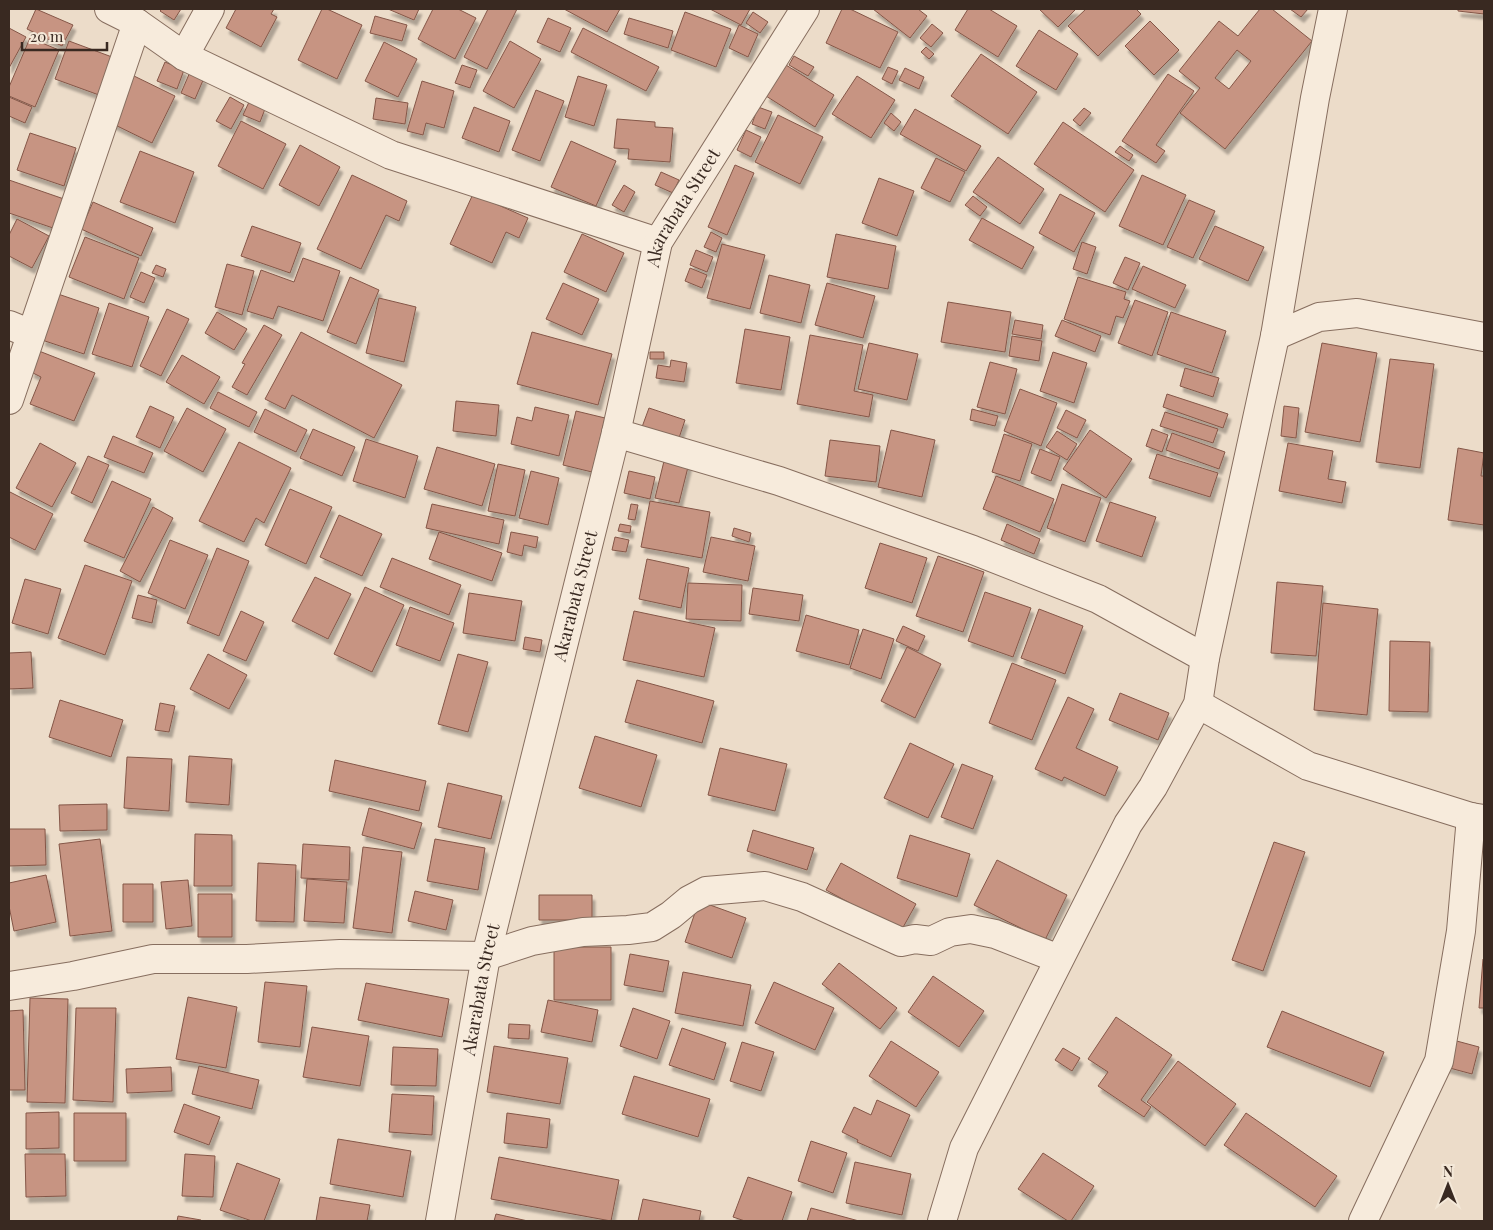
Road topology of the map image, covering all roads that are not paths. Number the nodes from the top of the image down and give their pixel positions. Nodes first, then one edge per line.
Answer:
1 (109, 9) edge
2 (210, 9) edge
3 (805, 9) edge
4 (1333, 9) edge
5 (137, 23) junction
6 (184, 56) junction
7 (658, 242) junction
8 (20, 329) edge
9 (1275, 336) junction
10 (1484, 337) edge
11 (9, 400) edge
12 (616, 433) junction
13 (1205, 658) junction
14 (1198, 704) junction
15 (1478, 818) edge
16 (486, 956) junction
17 (1059, 959) junction
18 (9, 986) edge
19 (440, 1221) edge
20 (942, 1221) edge
21 (1362, 1221) edge

1 - 5 street
2 - 6 street
3 - 7 street, Akarabata Street
4 - 9 street
5 - 6 street
5 - 8 street
6 - 7 street
7 - 12 street, Akarabata Street
8 - 11 street
9 - 10 street
9 - 13 street
12 - 13 street
12 - 16 street, Akarabata Street
13 - 14 street
14 - 15 street
14 - 17 street
15 - 21 street
16 - 17 street
16 - 18 street
16 - 19 street, Akarabata Street
17 - 20 street

